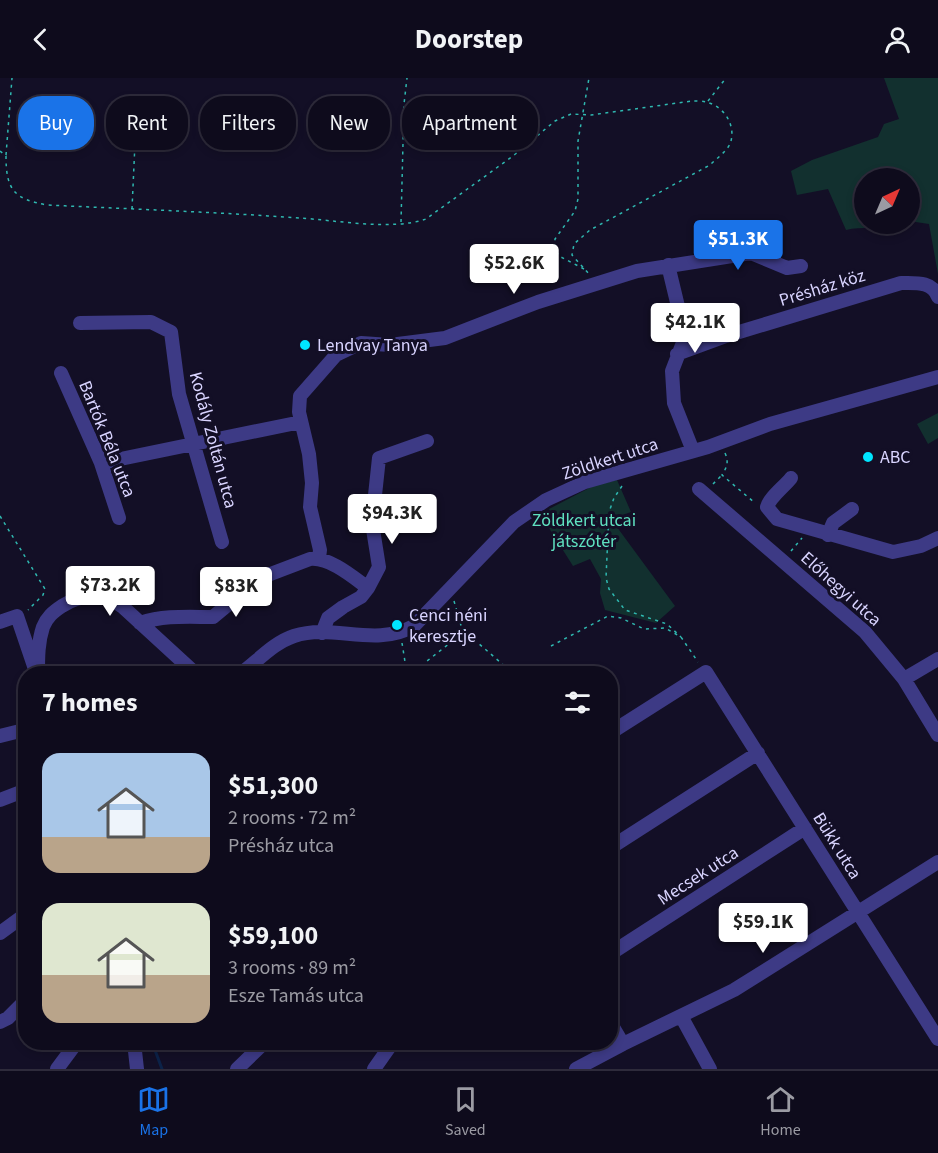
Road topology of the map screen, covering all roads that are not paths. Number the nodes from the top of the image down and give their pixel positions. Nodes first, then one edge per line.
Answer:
1 (668, 265) junction
2 (801, 266) dead end
3 (938, 297) edge
4 (80, 323) dead end
5 (678, 354) junction
6 (61, 373) dead end
7 (938, 377) edge
8 (301, 422) junction
9 (427, 441) dead end
10 (192, 443) junction
11 (693, 451) junction
12 (101, 463) junction
13 (791, 478) dead end
14 (702, 492) road end
15 (852, 509) dead end
16 (119, 518) dead end
17 (828, 535) junction
18 (938, 538) edge
19 (222, 542) dead end
20 (319, 558) junction
21 (368, 588) junction
22 (0, 622) edge
23 (140, 623) junction
24 (322, 633) junction
25 (938, 659) edge
26 (34, 666) edge
27 (37, 666) edge
28 (186, 666) edge
29 (249, 666) edge
30 (904, 679) junction
31 (618, 728) edge
32 (18, 731) edge
33 (0, 735) edge
34 (938, 735) edge
35 (758, 753) junction
36 (18, 793) edge
37 (0, 800) edge
38 (805, 828) junction
39 (618, 843) edge
40 (938, 862) edge
41 (858, 913) junction
42 (18, 920) edge
43 (0, 933) edge
44 (618, 949) edge
45 (18, 1008) edge
46 (681, 1016) junction
47 (0, 1022) edge
48 (618, 1036) edge
49 (938, 1039) edge
50 (623, 1044) junction
51 (618, 1047) edge
52 (71, 1050) edge
53 (135, 1050) edge
54 (257, 1050) edge
55 (387, 1050) edge
56 (612, 1050) edge
57 (57, 1069) edge
58 (136, 1069) edge
59 (237, 1069) edge
60 (374, 1069) edge
61 (576, 1069) edge
62 (710, 1069) edge

1 - 2 street
1 - 5 street
1 - 8 street
3 - 5 street, Présház köz
4 - 10 street, Kodály Zoltán utca
5 - 11 street
6 - 12 street, Bartók Béla utca
7 - 11 street, Zöldkert utca
8 - 10 street
8 - 20 street
9 - 21 street
10 - 12 street
10 - 19 street, Kodály Zoltán utca
11 - 24 street, Zöldkert utca
12 - 16 street, Bartók Béla utca
13 - 17 street
14 - 30 street, Előhegyi utca
15 - 17 street
17 - 18 street
20 - 21 street
20 - 23 street
21 - 24 street
22 - 26 street
23 - 27 street
23 - 28 street
24 - 29 street
25 - 30 street
30 - 34 street, Előhegyi utca
31 - 35 street, Bükk utca
32 - 33 street
35 - 38 street, Bükk utca
35 - 39 street
36 - 37 street
38 - 41 street, Bükk utca
38 - 44 street, Mecsek utca
40 - 41 street
41 - 46 street
41 - 49 street, Bükk utca
42 - 43 street
45 - 47 street
46 - 50 street
46 - 62 street
48 - 50 street
50 - 51 street
52 - 57 street
53 - 58 street
54 - 59 street
55 - 60 street
56 - 61 street

